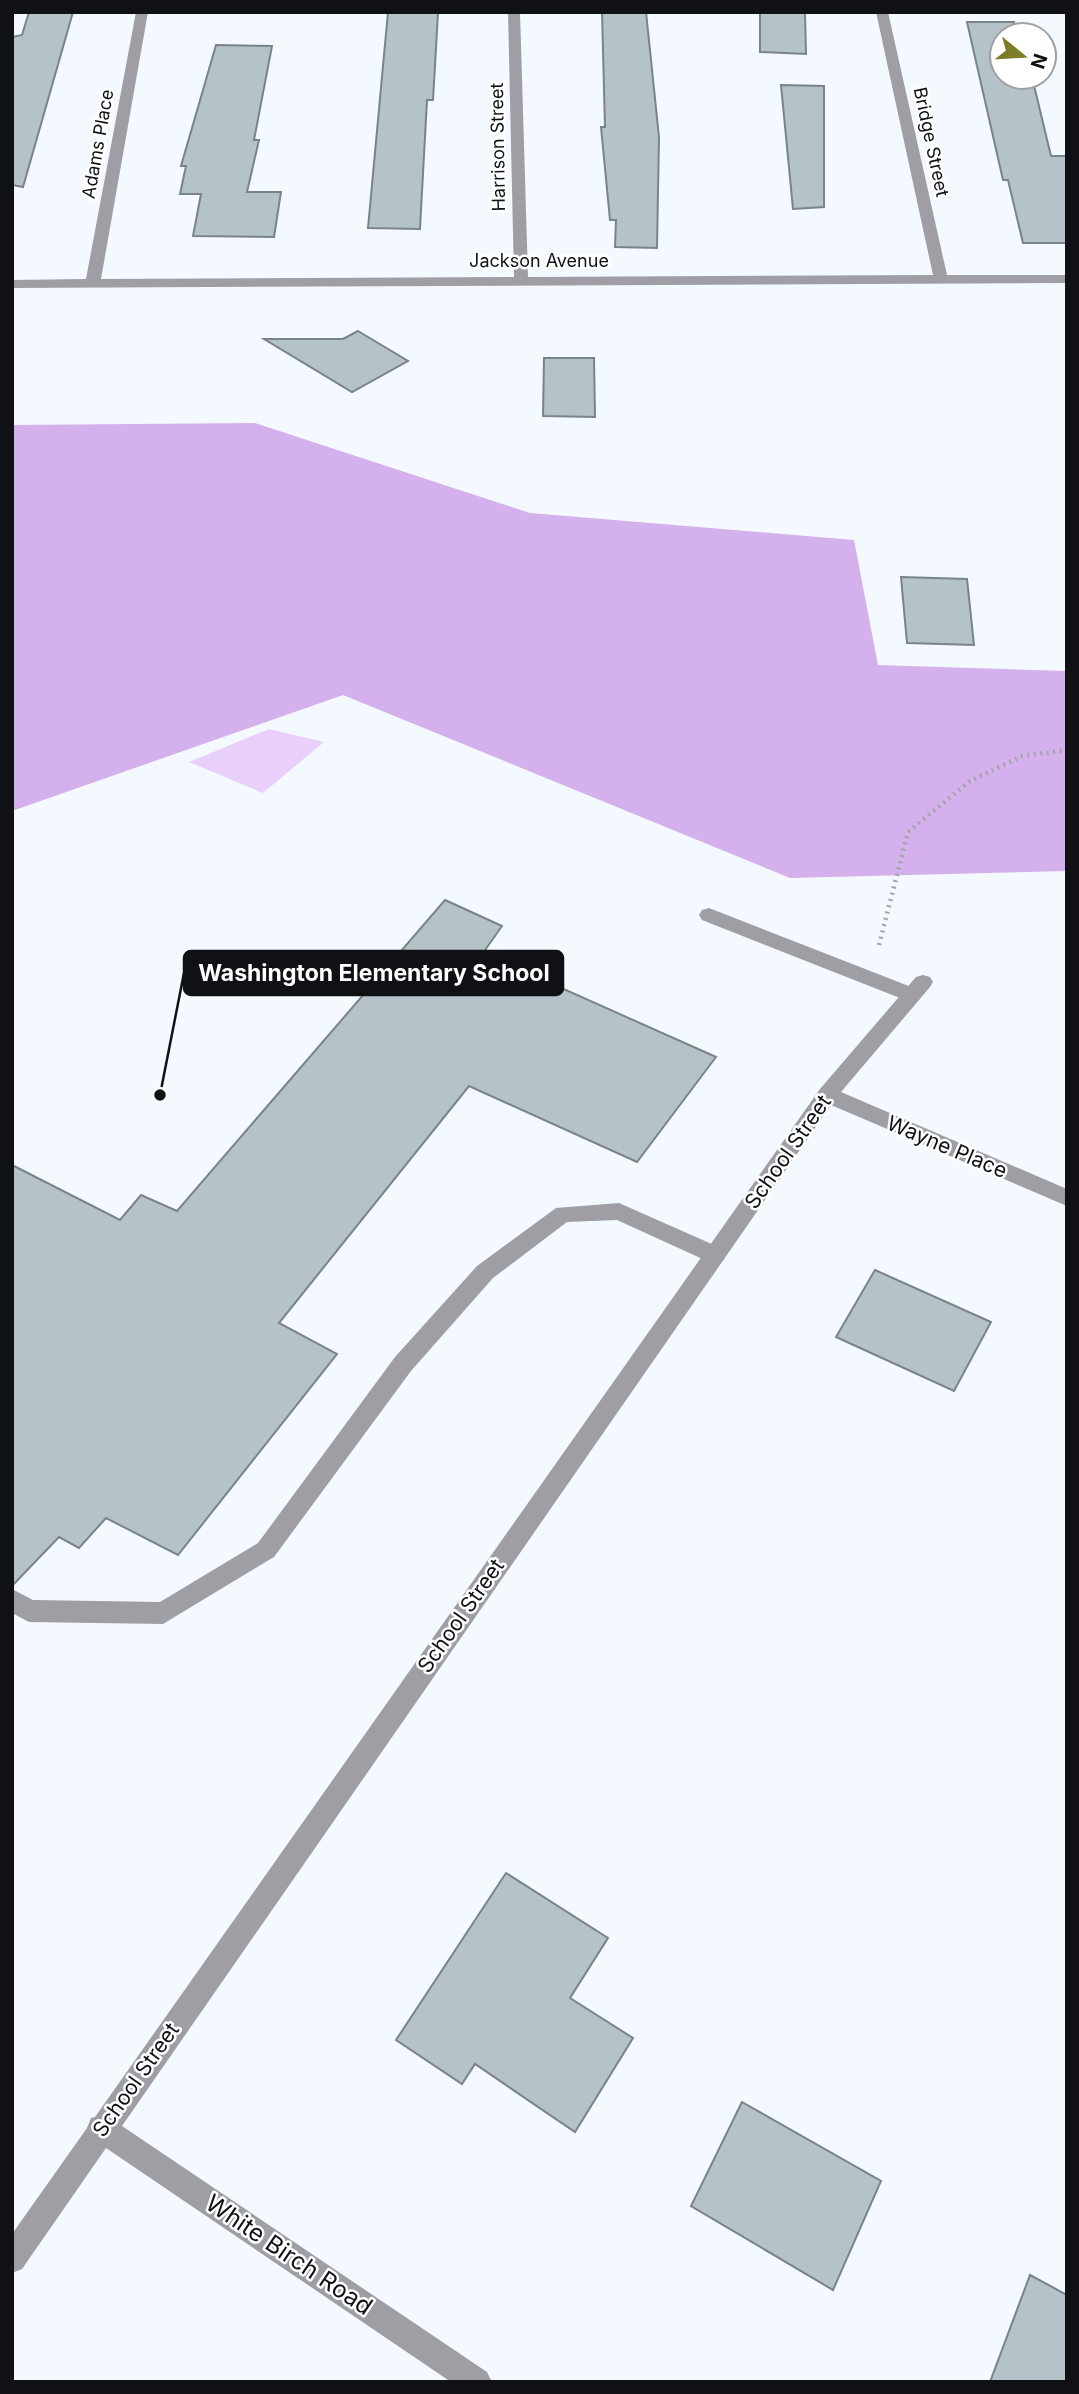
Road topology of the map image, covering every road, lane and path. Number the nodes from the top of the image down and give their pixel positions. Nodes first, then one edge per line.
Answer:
1 (142, 12) edge
2 (514, 12) edge
3 (882, 12) edge
4 (941, 279) junction
5 (1067, 279) edge
6 (521, 281) junction
7 (93, 283) junction
8 (12, 284) edge
9 (1067, 750) edge
10 (709, 915) dead end
11 (869, 978) junction
12 (827, 1095) junction
13 (1067, 1198) edge
14 (715, 1255) junction
15 (12, 1600) edge
16 (101, 2128) junction
17 (12, 2259) edge
18 (477, 2382) edge

1 - 7 street, Adams Place
2 - 6 street, Harrison Street
3 - 4 street, Bridge Street
4 - 5 street, Jackson Avenue
4 - 6 street, Jackson Avenue
6 - 7 street, Jackson Avenue
7 - 8 street, Jackson Avenue
9 - 11 path
10 - 11 street
11 - 12 street, School Street
12 - 13 street, Wayne Place
12 - 14 street, School Street
14 - 15 street
14 - 16 street, School Street
16 - 17 street, School Street
16 - 18 street, White Birch Road

